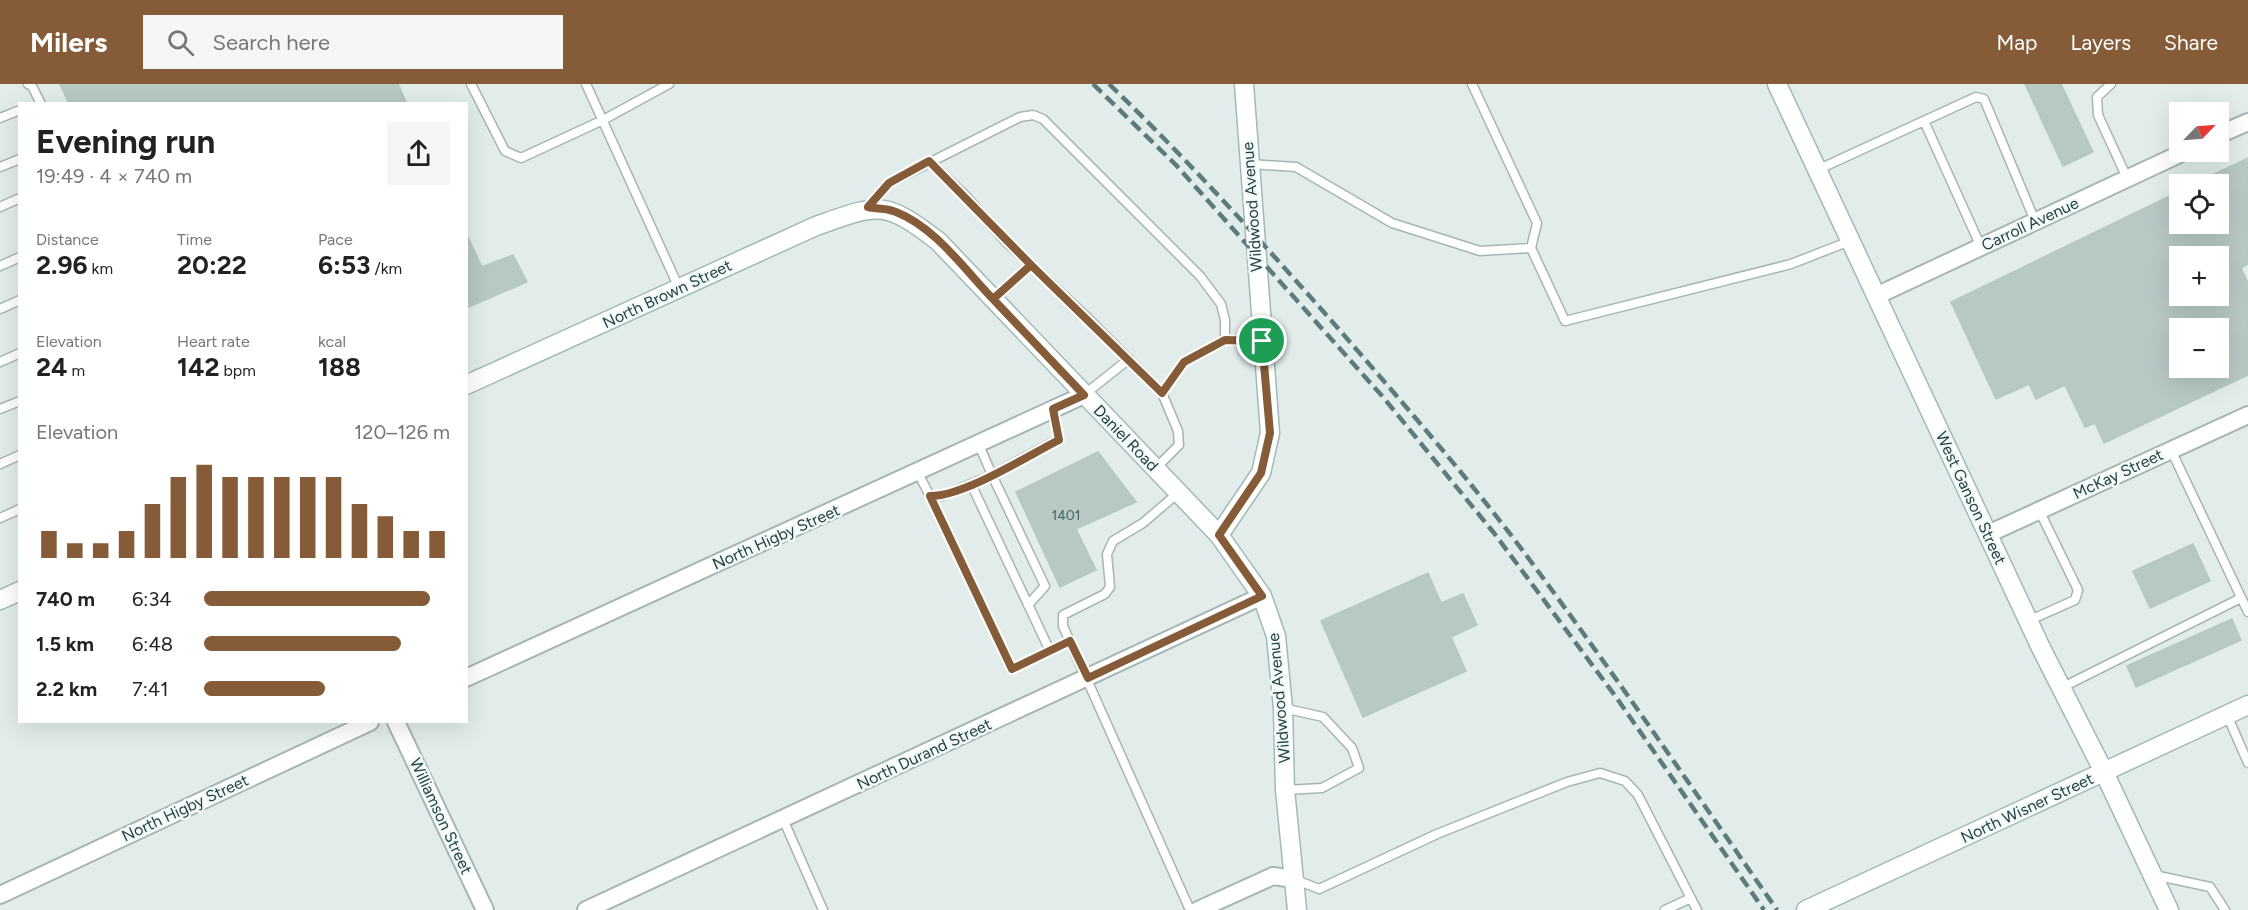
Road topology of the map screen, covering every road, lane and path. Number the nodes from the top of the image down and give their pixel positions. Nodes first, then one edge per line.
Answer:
1 (28, 84) edge
2 (471, 84) edge
3 (586, 84) edge
4 (669, 84) edge
5 (1244, 84) edge
6 (1472, 84) edge
7 (1777, 84) edge
8 (2111, 84) edge
9 (37, 102) edge
10 (18, 111) edge
11 (0, 118) edge
12 (603, 120) junction
13 (1924, 121) junction
14 (2248, 122) edge
15 (2229, 130) edge
16 (2169, 159) edge
17 (18, 160) edge
18 (929, 161) junction
19 (1249, 164) junction
20 (0, 167) edge
21 (1817, 170) junction
22 (2127, 178) junction
23 (18, 199) edge
24 (0, 207) edge
25 (868, 207) junction
26 (2035, 221) junction
27 (1850, 241) junction
28 (1981, 247) junction
29 (1531, 248) junction
30 (18, 258) edge
31 (1031, 265) junction
32 (0, 266) edge
33 (679, 288) junction
34 (1876, 296) junction
35 (993, 299) junction
36 (18, 301) edge
37 (0, 309) edge
38 (1225, 340) junction
39 (1262, 341) junction
40 (18, 354) edge
41 (1129, 359) junction
42 (0, 362) edge
43 (468, 384) edge
44 (1162, 393) junction
45 (1084, 395) junction
46 (18, 402) edge
47 (0, 409) edge
48 (1053, 409) junction
49 (2248, 415) edge
50 (979, 444) junction
51 (2171, 450) junction
52 (18, 456) edge
53 (0, 464) edge
54 (1155, 469) junction
55 (918, 473) junction
56 (992, 475) junction
57 (971, 484) junction
58 (1178, 493) junction
59 (930, 496) junction
60 (18, 510) edge
61 (2039, 510) junction
62 (0, 518) edge
63 (1988, 534) junction
64 (1219, 535) junction
65 (18, 592) edge
66 (1262, 596) junction
67 (2241, 598) junction
68 (0, 600) edge
69 (1028, 605) junction
70 (2248, 612) edge
71 (2028, 621) junction
72 (1070, 641) junction
73 (1050, 651) junction
74 (468, 677) edge
75 (1088, 678) junction
76 (2061, 688) junction
77 (2248, 705) edge
78 (1283, 708) junction
79 (2227, 715) junction
80 (368, 723) edge
81 (396, 723) edge
82 (2248, 763) edge
83 (2104, 772) junction
84 (1286, 790) junction
85 (783, 819) junction
86 (2153, 875) junction
87 (1294, 879) junction
88 (2, 890) edge
89 (1691, 898) junction
90 (485, 910) edge
91 (586, 910) edge
92 (823, 910) edge
93 (1190, 910) edge
94 (1198, 910) edge
95 (1297, 910) edge
96 (1665, 910) edge
97 (1697, 910) edge
98 (1806, 910) edge
99 (2169, 910) edge
100 (2225, 910) edge

1 - 9 lane
2 - 12 lane
3 - 12 lane
4 - 12 lane
5 - 19 street, Wildwood Avenue
6 - 29 lane
7 - 21 street, West Ganson Street
8 - 22 lane
10 - 11 lane
12 - 33 lane
13 - 21 lane
13 - 26 lane
13 - 28 lane
14 - 15 street
16 - 22 street, Carroll Avenue
17 - 20 lane
18 - 25 lane
18 - 31 lane
18 - 38 lane
19 - 29 lane
19 - 39 street, Wildwood Avenue
21 - 27 street, West Ganson Street
22 - 26 street, Carroll Avenue
23 - 24 lane
25 - 33 street, North Brown Street
25 - 35 street, Daniel Road
26 - 28 street, Carroll Avenue
27 - 29 lane
27 - 34 street, West Ganson Street
28 - 34 street, Carroll Avenue
30 - 32 lane
31 - 35 lane
31 - 41 lane
33 - 43 street, North Brown Street
34 - 63 street, West Ganson Street
35 - 45 street, Daniel Road
36 - 37 lane
38 - 39 lane
38 - 44 lane
39 - 64 street, Wildwood Avenue
40 - 42 lane
41 - 44 lane
41 - 45 lane
44 - 54 lane
45 - 48 street, North Higby Street
45 - 54 street, Daniel Road
46 - 47 lane
48 - 50 street, North Higby Street
48 - 56 lane
49 - 51 street, McKay Street
50 - 55 street, North Higby Street
50 - 56 lane
51 - 61 street, McKay Street
51 - 67 lane
52 - 53 lane
54 - 58 street, Daniel Road
55 - 59 lane
55 - 74 street, North Higby Street
56 - 57 lane
56 - 69 lane
57 - 59 lane
57 - 69 lane
58 - 64 street, Daniel Road
58 - 72 lane
59 - 73 lane
60 - 62 lane
61 - 63 street, McKay Street
61 - 71 lane
63 - 71 street, West Ganson Street
64 - 66 street, Wildwood Avenue
65 - 68 street
66 - 75 street, North Durand Street
66 - 78 street, Wildwood Avenue
67 - 70 lane
67 - 76 lane
69 - 73 lane
71 - 76 street, West Ganson Street
72 - 73 lane
72 - 75 lane
75 - 85 street, North Durand Street
75 - 93 lane
76 - 83 street, West Ganson Street
77 - 79 street, North Wisner Street
78 - 84 street, Wildwood Avenue
78 - 84 lane
79 - 82 lane
79 - 83 street, North Wisner Street
80 - 88 street, North Higby Street
81 - 90 street, Williamson Street
83 - 86 street, West Ganson Street
83 - 98 street, North Wisner Street
84 - 87 street, Wildwood Avenue
85 - 91 street, North Durand Street
85 - 92 lane
86 - 99 street, West Ganson Street
86 - 100 lane
87 - 89 lane
87 - 94 street
87 - 95 street, Wildwood Avenue
89 - 96 lane
89 - 97 lane

